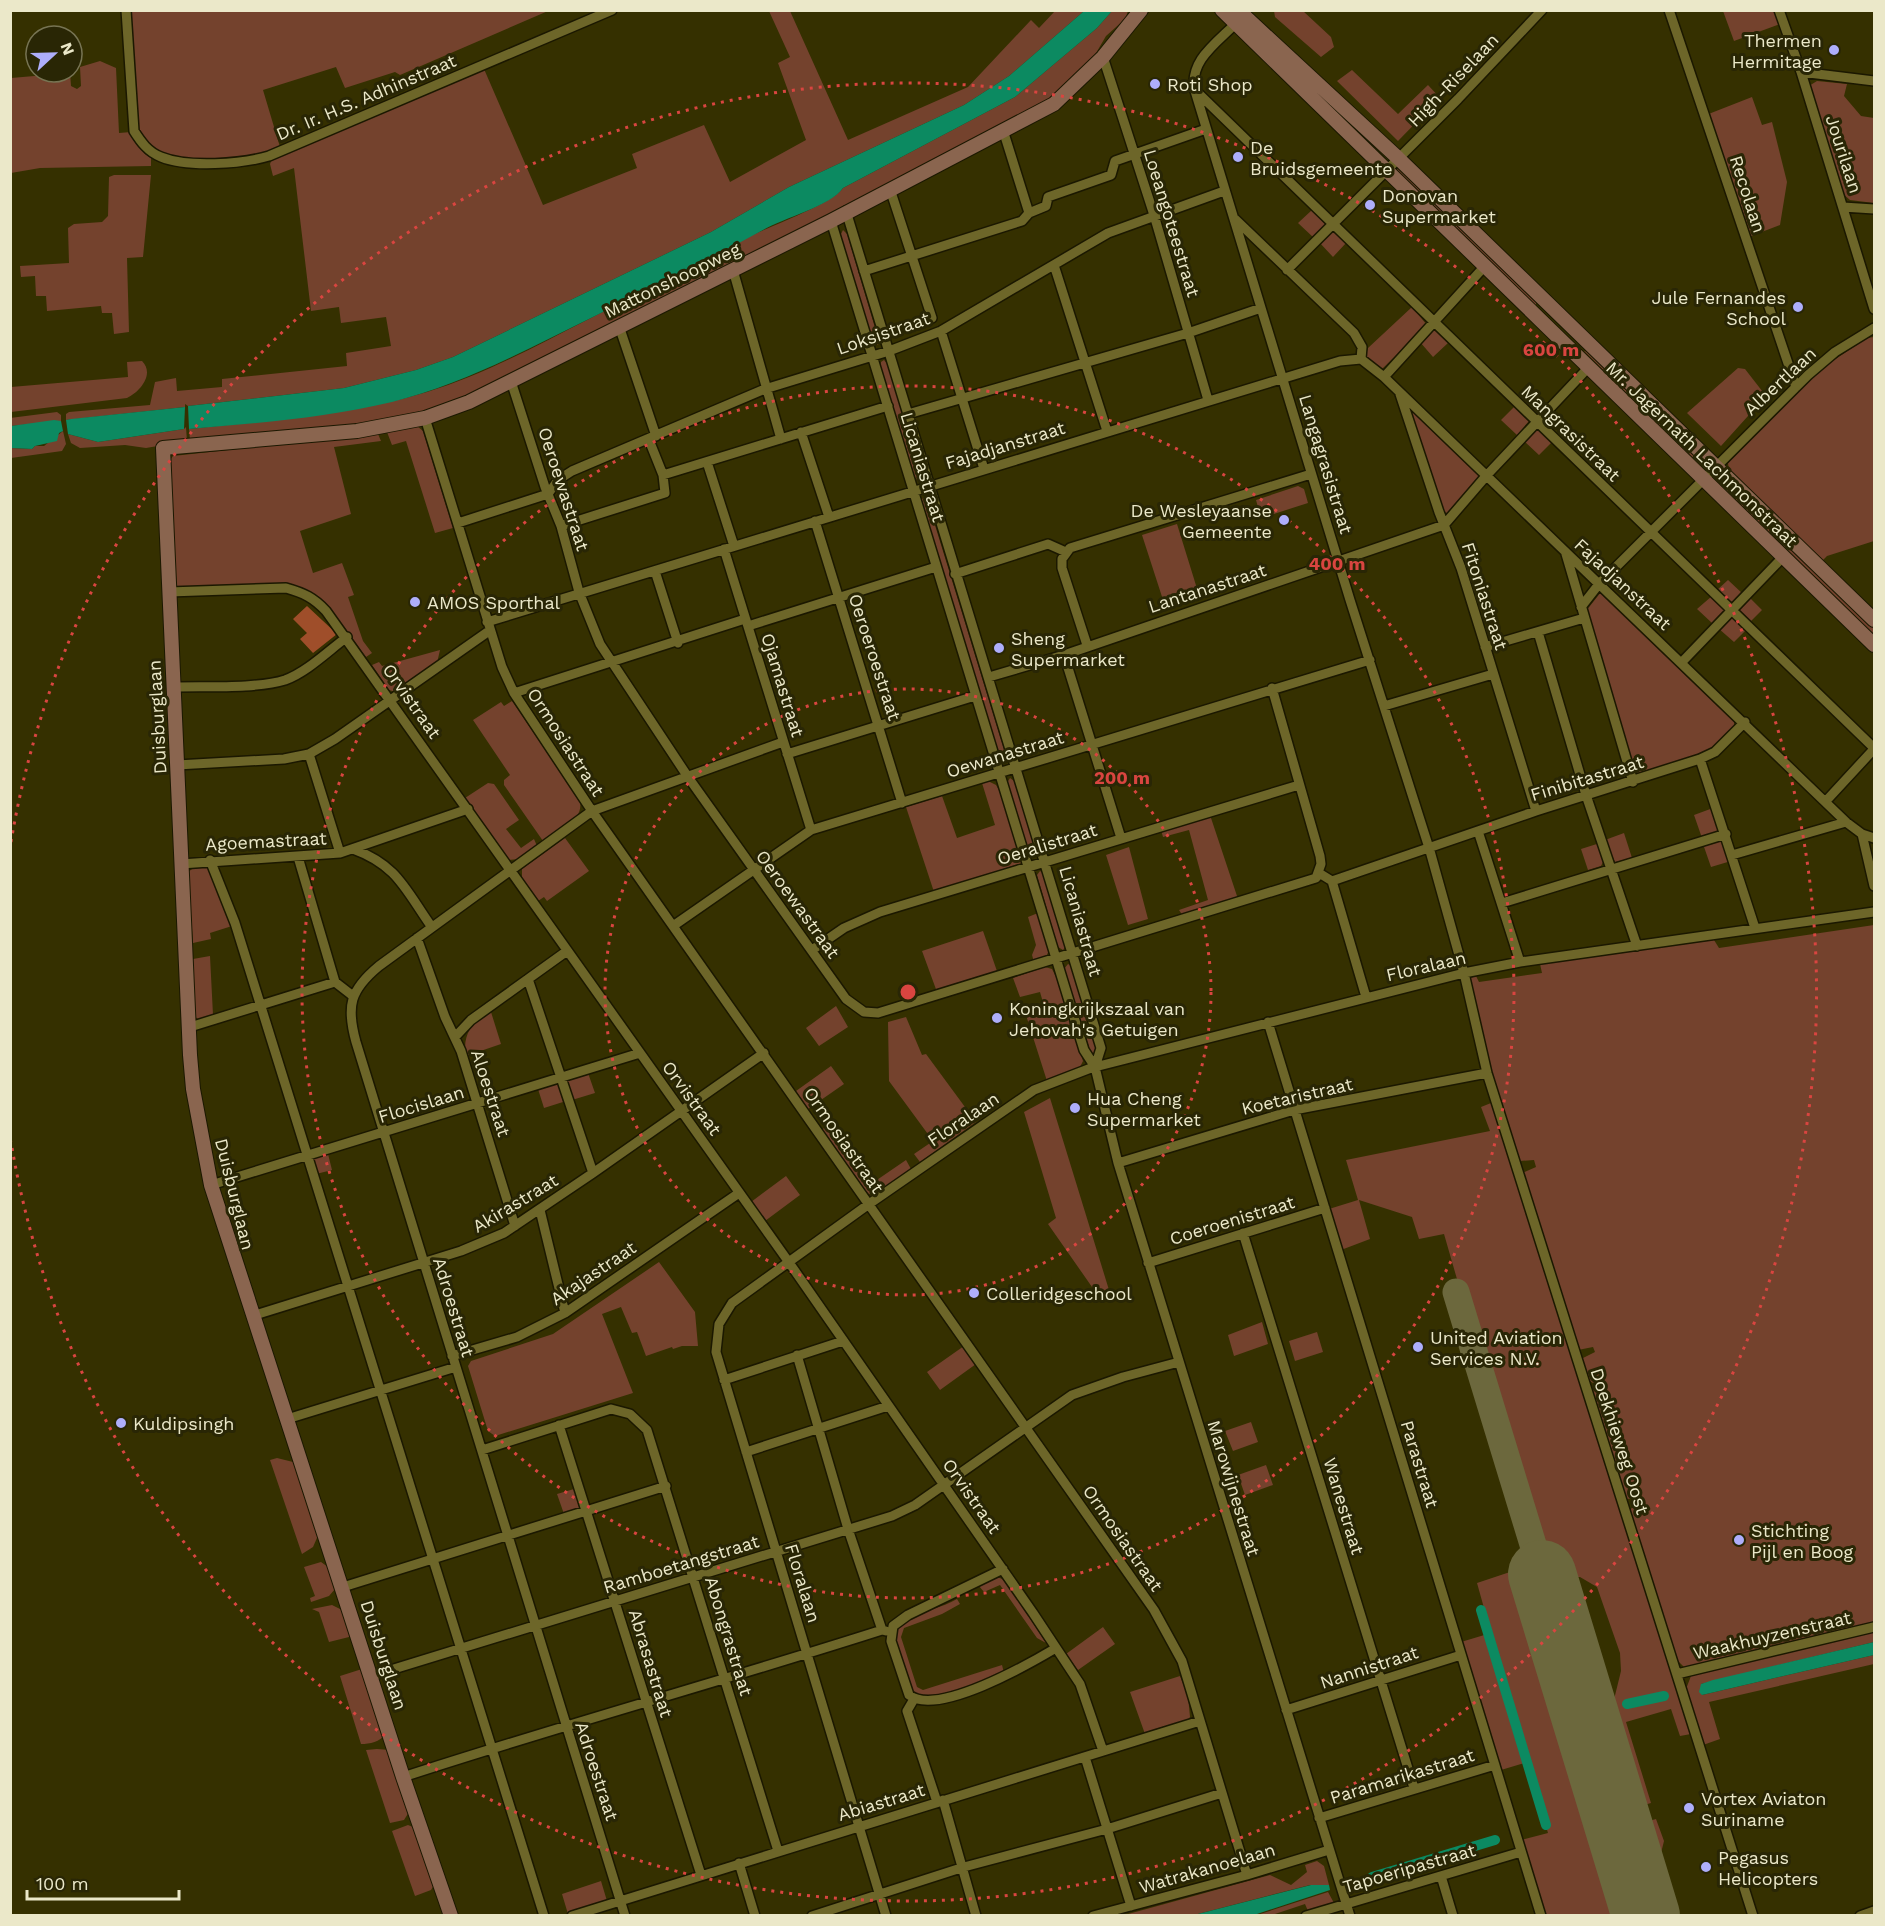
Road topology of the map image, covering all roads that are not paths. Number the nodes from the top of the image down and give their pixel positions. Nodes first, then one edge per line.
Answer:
1 (126, 10) edge
2 (612, 10) edge
3 (1141, 10) edge
4 (1222, 10) edge
5 (1542, 10) edge
6 (1669, 10) edge
7 (1779, 10) edge
8 (1239, 17) edge
9 (1103, 57) junction
10 (1801, 72) junction
11 (1875, 81) edge
12 (1305, 83) junction
13 (1195, 91) junction
14 (1206, 129) junction
15 (1003, 130) junction
16 (1134, 154) junction
17 (1398, 158) junction
18 (1385, 170) junction
19 (890, 189) junction
20 (1224, 191) junction
21 (1843, 207) junction
22 (1875, 209) edge
23 (846, 211) junction
24 (1029, 213) junction
25 (1154, 215) junction
26 (1233, 218) junction
27 (831, 222) junction
28 (1333, 224) junction
29 (911, 256) junction
30 (1054, 265) junction
31 (1484, 267) junction
32 (733, 270) junction
33 (1287, 270) junction
34 (864, 272) junction
35 (1545, 302) junction
36 (1261, 308) junction
37 (1875, 309) edge
38 (1533, 315) junction
39 (932, 318) dead end
40 (1433, 322) junction
41 (620, 326) junction
42 (1875, 328) edge
43 (941, 331) junction
44 (1188, 333) junction
45 (1586, 342) junction
46 (889, 351) junction
47 (1574, 355) junction
48 (872, 356) junction
49 (1361, 359) junction
50 (1085, 363) junction
51 (1587, 369) junction
52 (1384, 376) junction
53 (1283, 378) junction
54 (511, 381) junction
55 (1796, 387) junction
56 (765, 389) junction
57 (1399, 392) junction
58 (962, 399) junction
59 (1208, 400) junction
60 (888, 406) junction
61 (908, 414) junction
62 (425, 418) junction
63 (1535, 422) junction
64 (1107, 431) junction
65 (801, 432) junction
66 (652, 438) junction
67 (781, 439) junction
68 (163, 448) joint
69 (707, 462) junction
70 (1715, 466) junction
71 (984, 469) junction
72 (1311, 474) junction
73 (663, 475) junction
74 (1487, 475) junction
75 (1703, 479) junction
76 (930, 486) junction
77 (913, 491) junction
78 (548, 494) junction
79 (829, 517) junction
80 (815, 522) junction
81 (458, 523) junction
82 (1444, 525) junction
83 (561, 526) junction
84 (1650, 533) junction
85 (729, 548) junction
86 (1066, 552) junction
87 (1565, 553) junction
88 (1783, 557) junction
89 (1338, 561) junction
90 (936, 567) junction
91 (655, 571) junction
92 (955, 574) junction
93 (1599, 584) junction
94 (169, 592) junction
95 (579, 592) junction
96 (839, 597) junction
97 (1581, 607) junction
98 (1731, 611) junction
99 (1584, 618) junction
100 (1875, 620) edge
101 (746, 622) junction
102 (488, 627) junction
103 (1538, 632) junction
104 (346, 637) junction
105 (678, 643) junction
106 (1087, 645) junction
107 (1875, 645) edge
108 (1485, 647) junction
109 (1064, 655) junction
110 (1370, 660) junction
111 (1682, 662) junction
112 (609, 663) junction
113 (1493, 674) junction
114 (989, 677) junction
115 (173, 687) junction
116 (1272, 688) junction
117 (514, 693) junction
118 (975, 696) junction
119 (390, 701) junction
120 (1384, 706) junction
121 (1745, 722) junction
122 (880, 726) junction
123 (783, 742) junction
124 (1090, 746) junction
125 (1875, 748) edge
126 (309, 754) junction
127 (787, 754) junction
128 (1701, 759) junction
129 (177, 765) junction
130 (1016, 768) junction
131 (999, 771) junction
132 (688, 777) junction
133 (1633, 782) junction
134 (1299, 785) junction
135 (1586, 795) junction
136 (1826, 801) junction
137 (902, 803) junction
138 (468, 810) junction
139 (592, 811) junction
140 (1536, 811) junction
141 (1846, 822) junction
142 (811, 830) junction
143 (1478, 831) junction
144 (1726, 834) junction
145 (1862, 834) junction
146 (1122, 838) junction
147 (1875, 838) edge
148 (1428, 846) junction
149 (353, 849) junction
150 (340, 853) junction
151 (1732, 855) junction
152 (298, 858) junction
153 (210, 860) junction
154 (1046, 862) junction
155 (181, 864) junction
156 (1029, 867) junction
157 (1612, 867) junction
158 (511, 870) junction
159 (754, 871) junction
160 (1319, 873) junction
161 (1332, 881) junction
162 (1875, 886) edge
163 (1502, 903) junction
164 (1875, 912) edge
165 (431, 926) junction
166 (673, 926) junction
167 (1755, 928) junction
168 (417, 938) junction
169 (1637, 946) junction
170 (812, 950) junction
171 (567, 951) junction
172 (1073, 954) junction
173 (1056, 960) junction
174 (1520, 962) junction
175 (1464, 973) junction
176 (528, 979) junction
177 (334, 982) junction
178 (352, 996) junction
179 (1366, 997) junction
180 (258, 1004) junction
181 (1268, 1023) junction
182 (190, 1027) junction
183 (455, 1037) junction
184 (640, 1053) junction
185 (764, 1053) junction
186 (1095, 1067) junction
187 (1487, 1074) junction
188 (561, 1077) junction
189 (478, 1103) junction
190 (1294, 1110) junction
191 (681, 1111) junction
192 (384, 1133) junction
193 (306, 1156) junction
194 (1118, 1163) junction
195 (593, 1173) junction
196 (211, 1185) junction
197 (739, 1193) junction
198 (869, 1204) junction
199 (1325, 1208) junction
200 (540, 1210) junction
201 (515, 1226) junction
202 (1243, 1233) junction
203 (423, 1261) junction
204 (788, 1261) junction
205 (1148, 1263) junction
206 (347, 1287) junction
207 (566, 1313) junction
208 (252, 1316) junction
209 (843, 1341) junction
210 (797, 1355) junction
211 (452, 1356) junction
212 (1179, 1362) junction
213 (456, 1367) junction
214 (724, 1380) junction
215 (379, 1389) junction
216 (888, 1406) junction
217 (287, 1419) junction
218 (559, 1425) junction
219 (1026, 1427) junction
220 (820, 1428) junction
221 (482, 1450) junction
222 (746, 1452) junction
223 (944, 1485) junction
224 (666, 1486) junction
225 (587, 1512) junction
226 (848, 1529) junction
227 (507, 1535) junction
228 (777, 1552) junction
229 (431, 1560) junction
230 (1003, 1569) junction
231 (694, 1576) junction
232 (342, 1587) junction
233 (614, 1601) junction
234 (535, 1625) junction
235 (1875, 1627) edge
236 (886, 1631) junction
237 (461, 1647) junction
238 (1056, 1648) junction
239 (807, 1654) junction
240 (1461, 1654) junction
241 (1677, 1674) junction
242 (371, 1676) junction
243 (724, 1680) junction
244 (1381, 1681) junction
245 (914, 1699) junction
246 (645, 1702) junction
247 (1286, 1710) junction
248 (1200, 1721) junction
249 (564, 1725) junction
250 (492, 1748) junction
251 (1103, 1751) junction
252 (1085, 1757) junction
253 (1495, 1765) junction
254 (403, 1777) junction
255 (1414, 1788) junction
256 (1222, 1793) junction
257 (940, 1801) junction
258 (1318, 1818) junction
259 (858, 1826) junction
260 (1107, 1829) junction
261 (1329, 1850) junction
262 (778, 1851) junction
263 (1521, 1852) junction
264 (739, 1863) junction
265 (964, 1867) junction
266 (701, 1875) junction
267 (1247, 1875) junction
268 (1441, 1876) junction
269 (880, 1894) junction
270 (620, 1901) junction
271 (1346, 1903) junction
272 (1131, 1906) junction
273 (1875, 1911) edge
274 (452, 1916) edge
275 (544, 1916) edge
276 (572, 1916) edge
277 (625, 1916) edge
278 (755, 1916) edge
279 (812, 1916) edge
280 (886, 1916) edge
281 (976, 1916) edge
282 (1093, 1916) edge
283 (1306, 1916) edge
284 (1350, 1916) edge
285 (1452, 1916) edge
286 (1541, 1916) edge
287 (1753, 1916) edge
288 (1860, 1916) edge

1 - 2 street, Dr. Ir. H.S. Adhinstraat
3 - 9 street, Mattonshoopweg
4 - 8 street, Mr. Jagernath Lachmonstraat
5 - 17 street, High-Riselaan
6 - 55 street, Recolaan
7 - 10 street, Jourilaan
8 - 12 street, Mr. Jagernath Lachmonstraat
8 - 13 street, Langagrasistraat
9 - 15 street, Mattonshoopweg
9 - 16 street, Loeangoteestraat
10 - 11 street
10 - 21 street, Jourilaan
12 - 17 street, Mr. Jagernath Lachmonstraat
12 - 18 street, Mr. Jagernath Lachmonstraat
13 - 14 street, Langagrasistraat
13 - 28 street, Mangrasistraat
14 - 16 street
14 - 20 street, Langagrasistraat
15 - 19 street, Mattonshoopweg
15 - 24 street
16 - 24 street
16 - 25 street, Loeangoteestraat
17 - 18 street, High-Riselaan
17 - 35 street, Mr. Jagernath Lachmonstraat
18 - 28 street, High-Riselaan
18 - 31 street, Mr. Jagernath Lachmonstraat
19 - 23 street, Mattonshoopweg
19 - 29 street
20 - 25 street, Loksistraat
20 - 26 street, Langagrasistraat
21 - 22 street
21 - 37 street, Jourilaan
23 - 27 street, Mattonshoopweg
23 - 34 street, Licaniastraat
24 - 29 street
25 - 30 street, Loksistraat
25 - 44 street, Loeangoteestraat
26 - 33 street
26 - 36 street, Langagrasistraat
27 - 32 street, Mattonshoopweg
27 - 48 street, Licaniastraat
28 - 33 street, High-Riselaan
28 - 40 street, Mangrasistraat
29 - 34 street
29 - 39 street
30 - 43 street, Loksistraat
30 - 50 street
31 - 38 street, Mr. Jagernath Lachmonstraat
31 - 40 street
32 - 41 street, Mattonshoopweg
32 - 56 street
33 - 49 street
34 - 46 street, Licaniastraat
35 - 38 street
35 - 45 street, Mr. Jagernath Lachmonstraat
36 - 44 street
36 - 53 street, Langagrasistraat
38 - 47 street, Mr. Jagernath Lachmonstraat
40 - 52 street
40 - 63 street, Mangrasistraat
41 - 54 street, Mattonshoopweg
41 - 66 street
42 - 55 street, Albertlaan
43 - 46 street, Loksistraat
43 - 58 street
44 - 50 street
44 - 59 street, Loeangoteestraat
45 - 47 street
45 - 70 street, Mr. Jagernath Lachmonstraat
46 - 48 street, Loksistraat
46 - 61 street, Licaniastraat
47 - 51 street, Mr. Jagernath Lachmonstraat
48 - 56 street, Loksistraat
48 - 60 street, Licaniastraat
49 - 52 street, Fajadjanstraat
49 - 53 street, Fajadjanstraat
50 - 58 street
50 - 64 street
51 - 63 street
51 - 75 street, Mr. Jagernath Lachmonstraat
52 - 57 street, Fajadjanstraat
53 - 59 street, Fajadjanstraat
53 - 72 street, Langagrasistraat
54 - 62 street, Mattonshoopweg
54 - 78 street, Oeroewastraat
55 - 70 street, Albertlaan
56 - 66 street, Loksistraat
56 - 67 street
57 - 74 street, Fajadjanstraat
57 - 82 street, Fitoniastraat
58 - 61 street
58 - 71 street
59 - 64 street, Fajadjanstraat
60 - 65 street
60 - 77 street, Licaniastraat
61 - 76 street, Licaniastraat
62 - 68 street, Mattonshoopweg
62 - 81 street, Ormosiastraat
63 - 74 street
63 - 84 street, Mangrasistraat
64 - 71 street, Fajadjanstraat
65 - 67 street
65 - 79 street
66 - 73 street
66 - 78 street, Loksistraat
67 - 69 street
68 - 94 street, Duisburglaan
69 - 73 street
69 - 85 street, Ojamastraat
70 - 75 street, Albertlaan
70 - 100 street, Mr. Jagernath Lachmonstraat
71 - 76 street, Fajadjanstraat
72 - 86 street
72 - 89 street, Langagrasistraat
73 - 83 street
74 - 82 street
74 - 87 street, Fajadjanstraat
75 - 84 street, Albertlaan
75 - 88 street, Mr. Jagernath Lachmonstraat
76 - 77 street, Fajadjanstraat
76 - 92 street, Licaniastraat
77 - 79 street, Fajadjanstraat
77 - 90 street, Licaniastraat
78 - 81 street
78 - 83 street, Oeroewastraat
79 - 80 street, Fajadjanstraat
80 - 85 street, Fajadjanstraat
80 - 96 street, Oeroeroestraat
81 - 102 street, Ormosiastraat
82 - 89 street, Lantanastraat
82 - 108 street, Fitoniastraat
83 - 95 street, Oeroewastraat
84 - 93 street, Albertlaan
84 - 98 street, Mangrasistraat
85 - 91 street, Fajadjanstraat
85 - 101 street, Ojamastraat
86 - 92 street
86 - 106 street
87 - 93 street, Fajadjanstraat
87 - 97 street
88 - 98 street
88 - 107 street, Mr. Jagernath Lachmonstraat
89 - 106 street, Lantanastraat
89 - 110 street, Langagrasistraat
90 - 96 street
90 - 118 street, Licaniastraat
91 - 95 street, Fajadjanstraat
91 - 105 street
92 - 114 street, Licaniastraat
93 - 97 street, Albertlaan
93 - 111 street, Fajadjanstraat
94 - 104 street, Orvistraat
94 - 115 street, Duisburglaan
95 - 102 street, Fajadjanstraat
95 - 112 street, Oeroewastraat
96 - 101 street
96 - 122 street, Oeroeroestraat
97 - 99 street
98 - 111 street
98 - 125 street, Mangrasistraat
99 - 103 street
99 - 133 street
101 - 105 street
101 - 123 street, Ojamastraat
102 - 117 street, Ormosiastraat
102 - 119 street, Fajadjanstraat
103 - 108 street
103 - 135 street
104 - 115 street
104 - 119 street, Orvistraat
105 - 112 street
106 - 109 street, Lantanastraat
108 - 113 street, Fitoniastraat
109 - 114 street, Lantanastraat
109 - 124 street
110 - 116 street, Oewanastraat
110 - 120 street, Langagrasistraat
111 - 121 street, Fajadjanstraat
112 - 117 street
112 - 132 street, Oeroewastraat
113 - 120 street
113 - 140 street, Fitoniastraat
114 - 130 street, Licaniastraat
115 - 129 street, Duisburglaan
116 - 124 street, Oewanastraat
116 - 134 street
117 - 139 street, Ormosiastraat
118 - 122 street
118 - 131 street, Licaniastraat
119 - 126 street, Fajadjanstraat
119 - 138 street, Orvistraat
120 - 148 street, Langagrasistraat
121 - 128 street, Finibitastraat
121 - 136 street, Fajadjanstraat
122 - 127 street
122 - 137 street, Oeroeroestraat
123 - 127 street, Ojamastraat
123 - 132 street
124 - 130 street, Oewanastraat
124 - 146 street
125 - 136 street
126 - 129 street
126 - 150 street
127 - 142 street, Ojamastraat
128 - 133 street, Finibitastraat
128 - 144 street
129 - 155 street, Duisburglaan
130 - 131 street, Oewanastraat
130 - 154 street, Licaniastraat
131 - 137 street, Oewanastraat
131 - 156 street, Licaniastraat
132 - 139 street
132 - 159 street, Oeroewastraat
133 - 135 street, Finibitastraat
134 - 146 street, Oeralistraat
134 - 160 street
135 - 140 street, Finibitastraat
135 - 157 street
136 - 141 street, Fajadjanstraat
137 - 142 street, Oewanastraat
138 - 149 street, Agoemastraat
138 - 158 street, Orvistraat
139 - 158 street
139 - 166 street, Ormosiastraat
140 - 143 street, Finibitastraat
141 - 145 street, Fajadjanstraat
141 - 151 street
142 - 159 street, Oewanastraat
143 - 148 street, Finibitastraat
143 - 163 street
144 - 151 street
144 - 157 street
145 - 147 street, Fajadjanstraat
145 - 162 street
146 - 154 street, Oeralistraat
148 - 161 street, Finibitastraat
148 - 175 street, Langagrasistraat
149 - 150 street, Agoemastraat
149 - 165 street, Agoemastraat
150 - 152 street, Agoemastraat
151 - 167 street
152 - 153 street, Agoemastraat
152 - 177 street
153 - 155 street, Agoemastraat
153 - 180 street
154 - 156 street, Oeralistraat
154 - 172 street, Licaniastraat
155 - 182 street, Duisburglaan
156 - 170 street, Oeralistraat
156 - 173 street, Licaniastraat
157 - 163 street
157 - 169 street
158 - 165 street
158 - 171 street, Orvistraat
159 - 166 street, Oewanastraat
159 - 170 street, Oeroewastraat
160 - 161 street
160 - 172 street, Oeroewastraat
161 - 179 street
163 - 174 street
164 - 167 street, Floralaan
165 - 168 street
166 - 185 street, Ormosiastraat
167 - 169 street, Floralaan
168 - 178 street
168 - 183 street
169 - 174 street, Floralaan
170 - 173 street, Oeroewastraat
171 - 176 street, Aloestraat
171 - 184 street, Orvistraat
172 - 173 street, Oeroewastraat
172 - 186 street, Licaniastraat
173 - 186 street, Licaniastraat
174 - 175 street, Floralaan
175 - 179 street, Floralaan
175 - 187 street, Doekhieweg Oost
176 - 183 street, Aloestraat
176 - 188 street
177 - 178 street
177 - 180 street
178 - 192 street, Adroestraat
179 - 181 street, Floralaan
180 - 182 street
180 - 193 street
181 - 186 street, Floralaan
181 - 190 street, Parastraat
182 - 196 street, Duisburglaan
183 - 189 street, Aloestraat
184 - 188 street, Flocislaan
184 - 191 street, Orvistraat
185 - 191 street, Akirastraat
185 - 198 street, Ormosiastraat
186 - 194 street, Marowijnestraat
186 - 198 street, Floralaan
187 - 190 street, Koetaristraat
187 - 241 street, Doekhieweg Oost
188 - 189 street, Flocislaan
188 - 195 street
189 - 192 street, Flocislaan
189 - 201 street, Aloestraat
190 - 194 street, Koetaristraat
190 - 199 street, Parastraat
191 - 195 street, Akirastraat
191 - 197 street, Orvistraat
192 - 193 street, Flocislaan
192 - 203 street, Adroestraat
193 - 196 street, Flocislaan
193 - 206 street
194 - 205 street, Marowijnestraat
195 - 200 street, Akirastraat
196 - 208 street, Duisburglaan
197 - 204 street, Orvistraat
197 - 207 street, Akajastraat
198 - 204 street, Floralaan
198 - 219 street, Ormosiastraat
199 - 202 street, Coeroenistraat
199 - 240 street, Parastraat
200 - 201 street, Akirastraat
200 - 207 street
201 - 203 street, Akirastraat
202 - 205 street, Coeroenistraat
202 - 244 street, Wanestraat
203 - 206 street, Akirastraat
203 - 211 street, Adroestraat
204 - 209 street, Orvistraat
204 - 214 street, Floralaan
205 - 212 street, Marowijnestraat
206 - 208 street, Akirastraat
206 - 215 street
207 - 211 street, Akajastraat
208 - 217 street, Duisburglaan
209 - 210 street
209 - 216 street, Orvistraat
210 - 214 street
210 - 220 street
211 - 213 street, Adroestraat
212 - 219 street, Ramboetangstraat
212 - 247 street, Marowijnestraat
213 - 215 street
213 - 221 street, Adroestraat
214 - 222 street, Floralaan
215 - 217 street
215 - 229 street
216 - 220 street
216 - 223 street, Orvistraat
217 - 232 street, Duisburglaan
218 - 221 street, Abongrastraat
218 - 224 street, Abongrastraat
218 - 225 street, Abrasastraat
219 - 223 street, Ramboetangstraat
219 - 248 street, Ormosiastraat
220 - 222 street
220 - 226 street
221 - 227 street, Adroestraat
222 - 228 street, Floralaan
223 - 226 street, Ramboetangstraat
223 - 230 street, Orvistraat
224 - 225 street
224 - 231 street, Abongrastraat
225 - 227 street
225 - 233 street, Abrasastraat
226 - 228 street, Ramboetangstraat
226 - 236 street
227 - 229 street
227 - 234 street, Adroestraat
228 - 231 street, Ramboetangstraat
228 - 239 street, Floralaan
229 - 232 street
229 - 237 street
230 - 236 street
230 - 238 street, Orvistraat
231 - 233 street, Ramboetangstraat
231 - 243 street, Abongrastraat
232 - 242 street, Duisburglaan
233 - 234 street, Ramboetangstraat
233 - 246 street, Abrasastraat
234 - 237 street, Ramboetangstraat
234 - 249 street, Adroestraat
235 - 241 street, Waakhuyzenstraat
236 - 239 street
236 - 245 street
237 - 242 street, Ramboetangstraat
237 - 250 street
238 - 245 street
238 - 251 street, Orvistraat
239 - 243 street
239 - 259 street, Floralaan
240 - 244 street, Nannistraat
240 - 253 street, Parastraat
241 - 287 street, Doekhieweg Oost
242 - 254 street, Duisburglaan
243 - 246 street
243 - 262 street, Abongrastraat
244 - 247 street, Nannistraat
244 - 255 street, Wanestraat
245 - 257 street
246 - 249 street
246 - 266 street, Abrasastraat
247 - 258 street, Marowijnestraat
248 - 251 street, Abiastraat
248 - 256 street, Ormosiastraat
249 - 250 street
249 - 270 street, Adroestraat
250 - 254 street
250 - 275 street
251 - 252 street, Abiastraat
252 - 257 street, Abiastraat
252 - 260 street
253 - 255 street, Paramarikastraat
253 - 263 street, Parastraat
254 - 274 street, Duisburglaan
255 - 258 street, Paramarikastraat
256 - 260 street
256 - 267 street, Ormosiastraat
257 - 259 street, Abiastraat
257 - 265 street
258 - 261 street, Marowijnestraat
259 - 262 street, Abiastraat
259 - 269 street, Floralaan
260 - 265 street
260 - 272 street
261 - 267 street, Watrakanoelaan
261 - 271 street, Marowijnestraat
262 - 264 street, Abiastraat
263 - 268 street, Tapoeripastraat
263 - 286 street, Parastraat
264 - 266 street, Abiastraat
264 - 278 street
265 - 269 street
265 - 281 street
266 - 270 street, Abiastraat
267 - 272 street, Watrakanoelaan
268 - 271 street, Tapoeripastraat
268 - 285 street
269 - 279 street
269 - 280 street, Floralaan
270 - 276 street, Abiastraat
270 - 277 street, Adroestraat
271 - 283 street, Tapoeripastraat
271 - 284 street, Marowijnestraat
272 - 282 street, Watrakanoelaan
273 - 288 street

